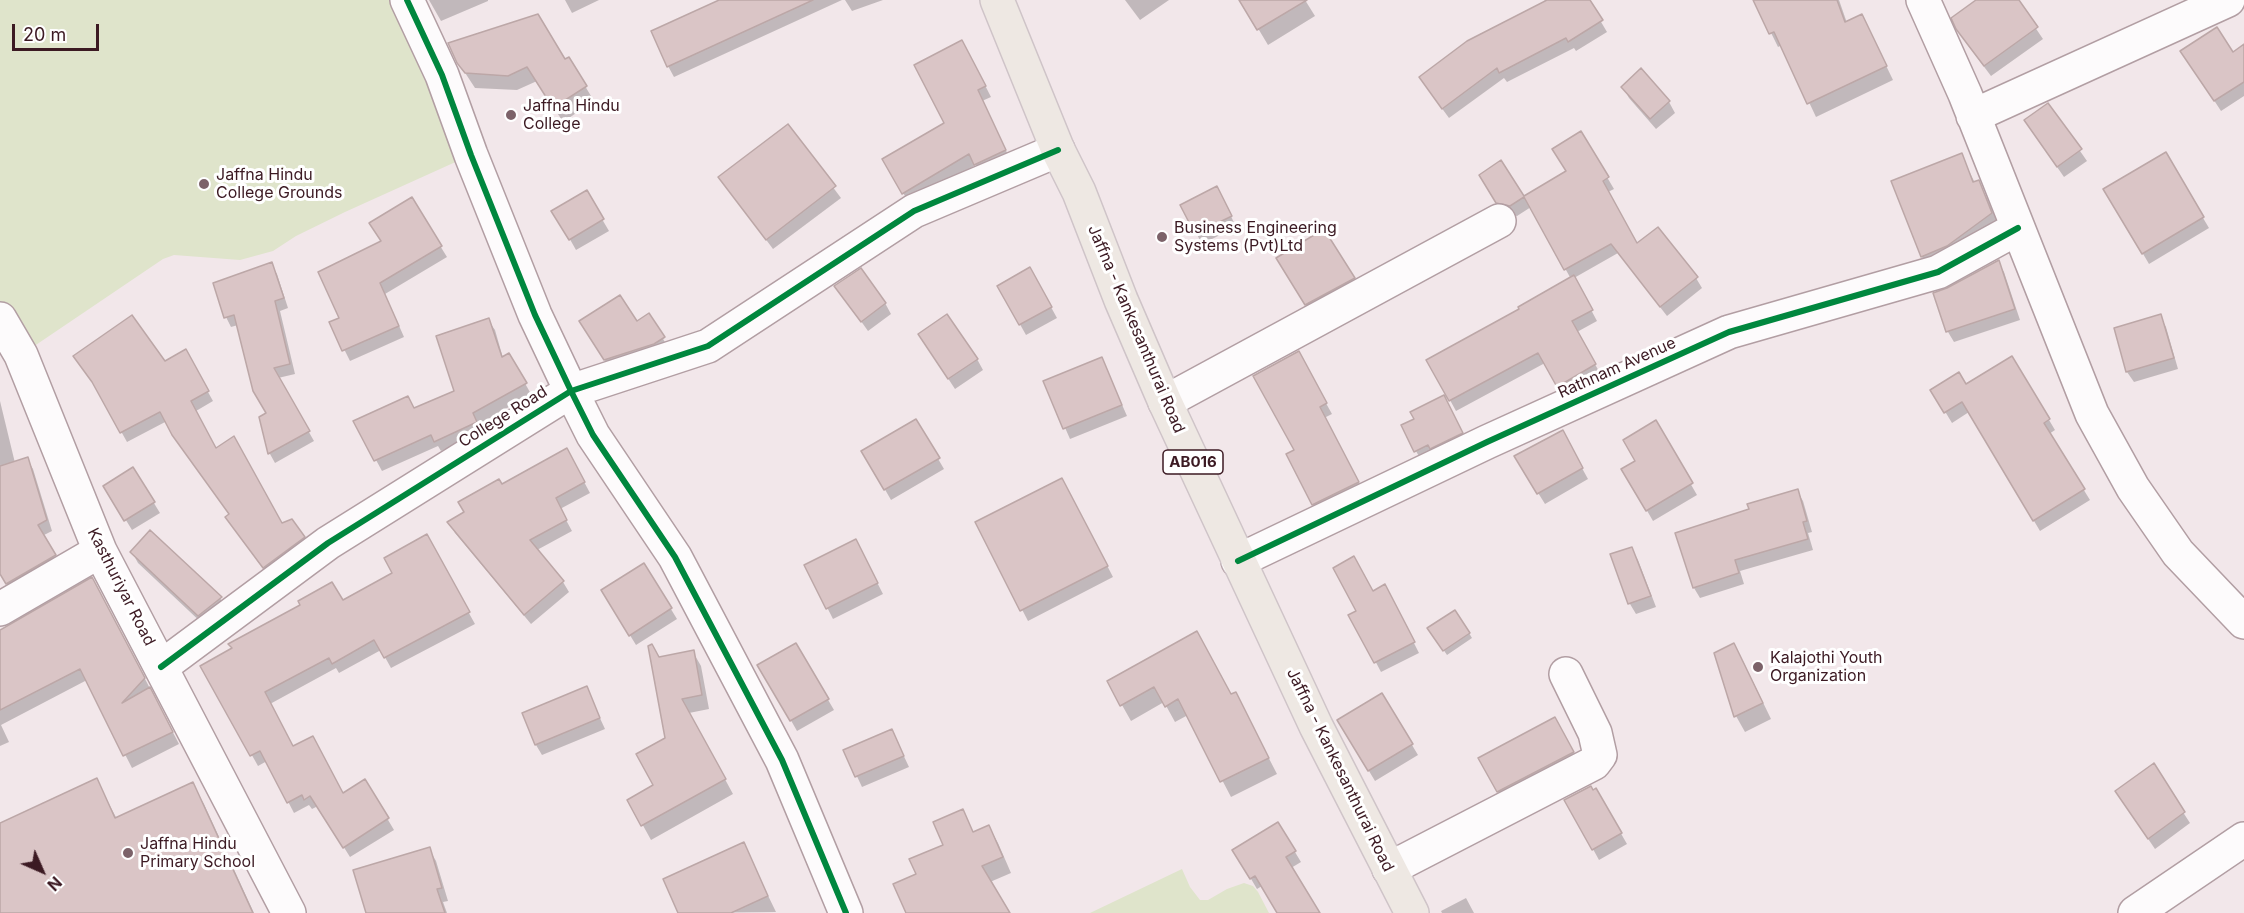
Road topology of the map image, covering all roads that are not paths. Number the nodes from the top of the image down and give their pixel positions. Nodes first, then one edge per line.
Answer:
1 (407, 0) edge
2 (997, 0) edge
3 (1923, 0) edge
4 (2228, 0) edge
5 (1973, 116) junction
6 (1058, 150) junction
7 (1499, 221) dead end
8 (2018, 228) junction
9 (0, 319) edge
10 (571, 391) junction
11 (1165, 402) junction
12 (100, 551) junction
13 (1238, 561) junction
14 (0, 609) edge
15 (2244, 622) edge
16 (162, 668) junction
17 (1566, 674) dead end
18 (2244, 840) edge
19 (1389, 869) junction
20 (289, 913) edge
21 (846, 913) edge
22 (1412, 913) edge
23 (2135, 913) edge

1 - 10 street, College Road
2 - 6 main road, Jaffna - Kankesanthurai Road / AB016
3 - 5 street
4 - 5 street
5 - 8 street
6 - 10 street
6 - 11 main road, Jaffna - Kankesanthurai Road / AB016
7 - 11 street
8 - 13 street, Rathnam Avenue
8 - 15 street
9 - 12 street, Kasthuriyar Road
10 - 16 street, College Road
10 - 21 street
11 - 13 main road, Jaffna - Kankesanthurai Road / AB016
12 - 14 street
12 - 16 street, Kasthuriyar Road
13 - 19 main road, Jaffna - Kankesanthurai Road / AB016
16 - 20 street, Kasthuriyar Road
17 - 19 street
18 - 23 street
19 - 22 main road, Jaffna - Kankesanthurai Road / AB016

